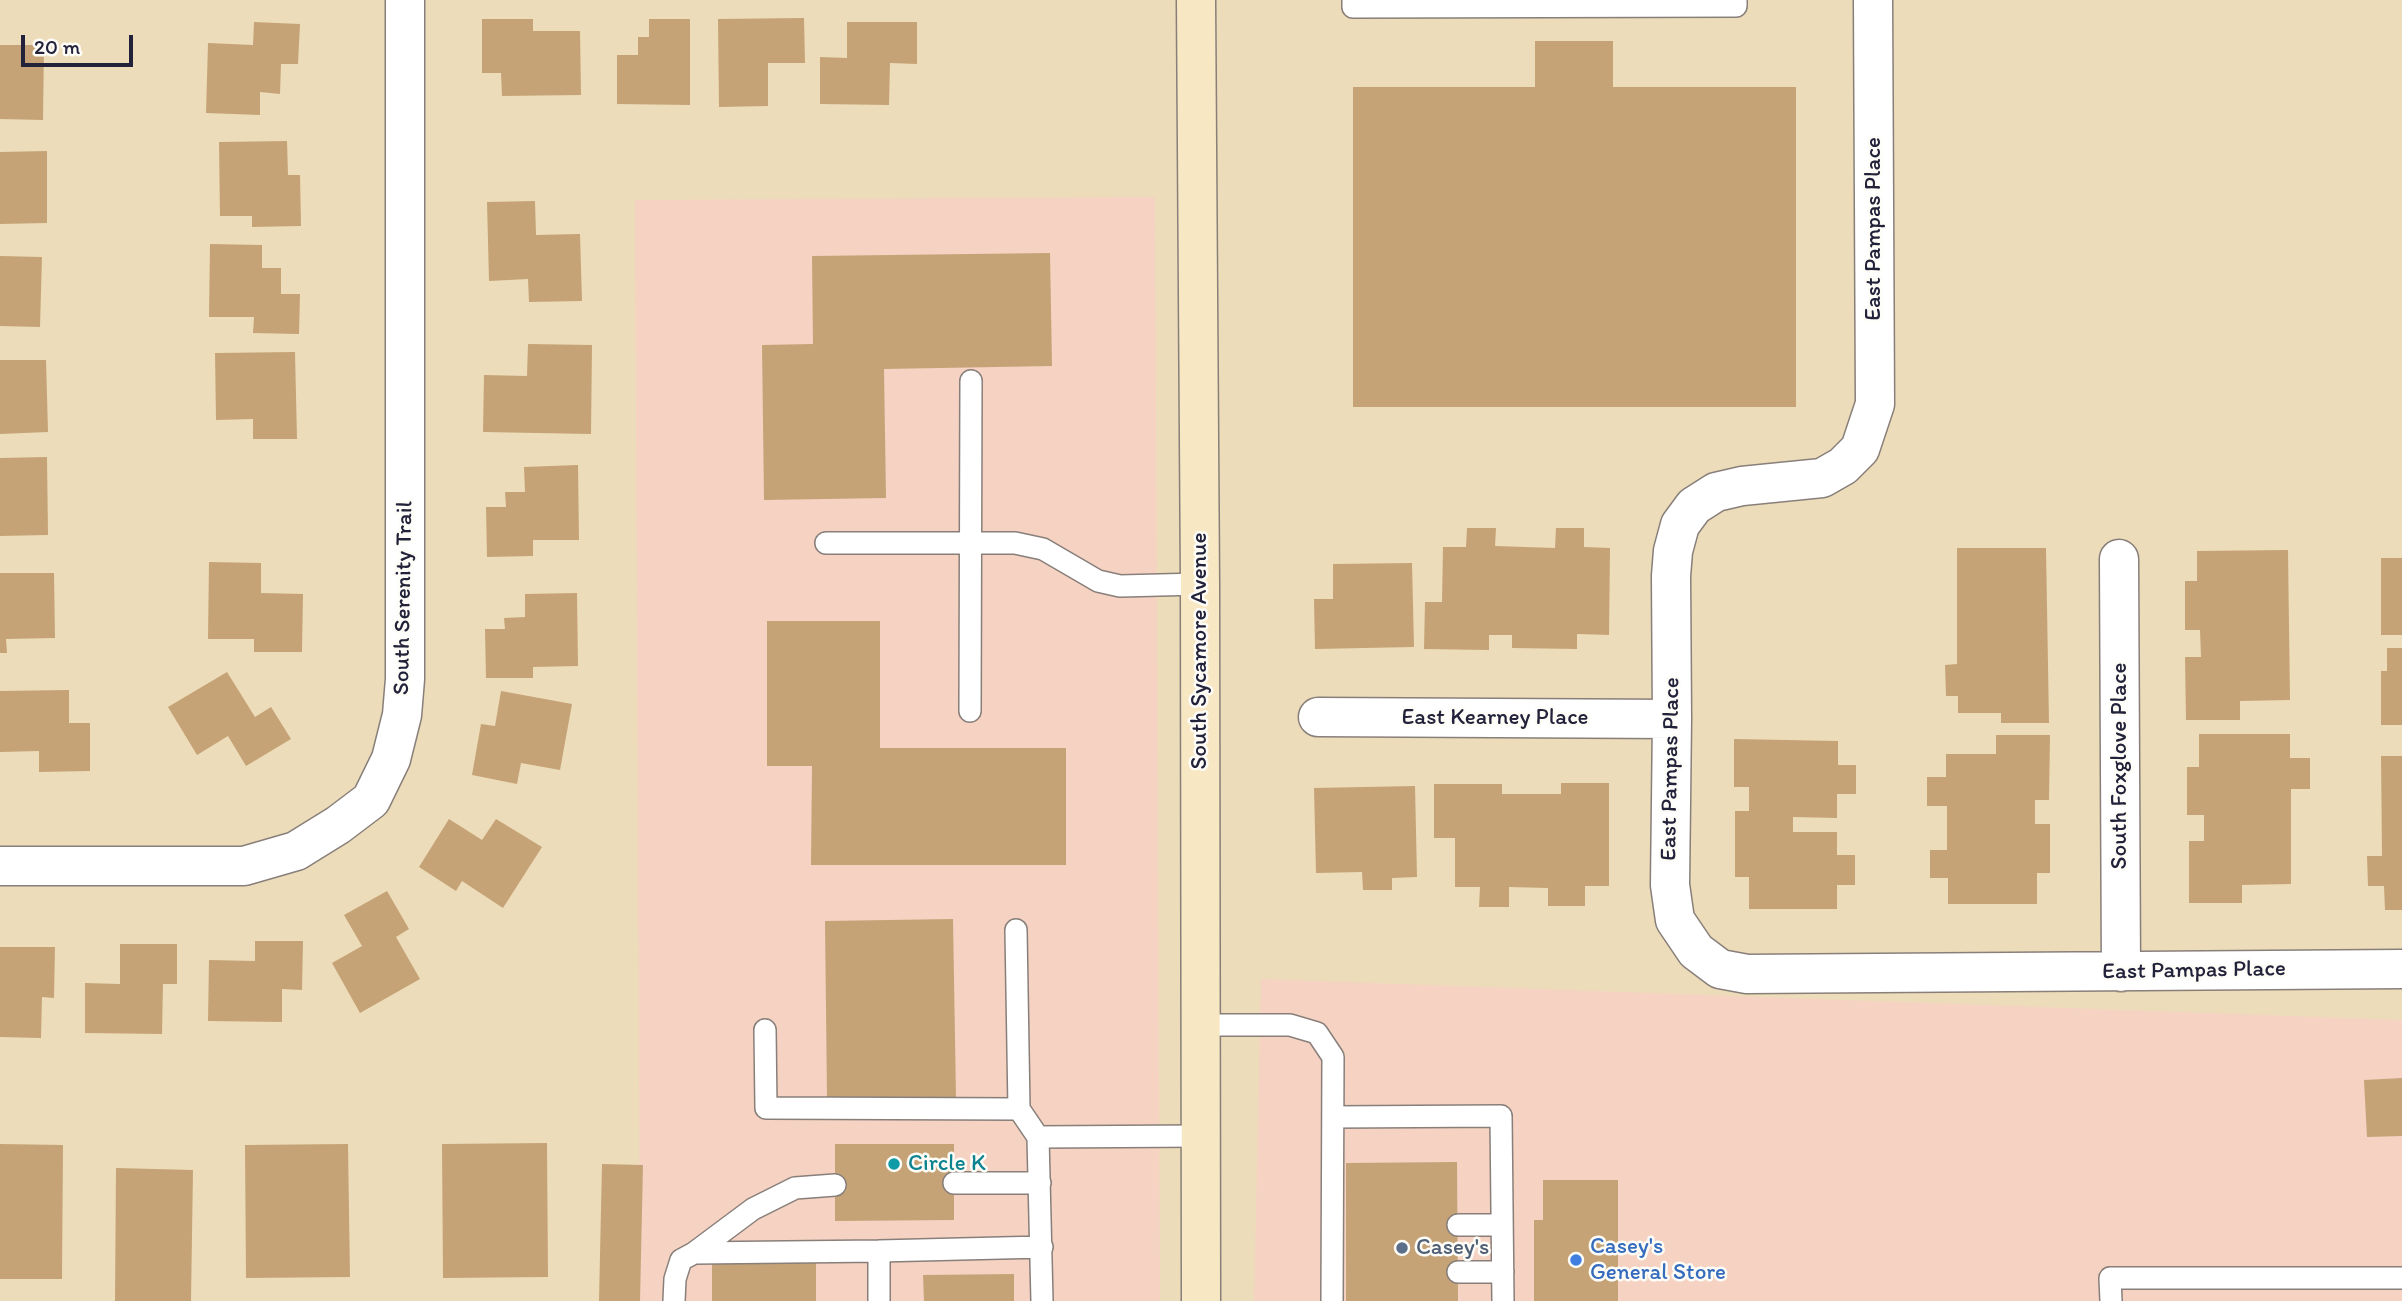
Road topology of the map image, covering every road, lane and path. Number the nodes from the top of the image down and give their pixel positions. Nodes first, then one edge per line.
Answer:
1 (405, 0) edge
2 (1196, 0) edge
3 (1353, 0) edge
4 (1736, 0) edge
5 (1873, 0) edge
6 (971, 381) dead end
7 (826, 543) dead end
8 (970, 544) junction
9 (2119, 559) dead end
10 (1200, 584) junction
11 (970, 711) dead end
12 (1318, 717) dead end
13 (1672, 719) junction
14 (0, 866) edge
15 (1016, 930) dead end
16 (2402, 969) edge
17 (2121, 972) junction
18 (1200, 1025) junction
19 (765, 1030) dead end
20 (1019, 1109) junction
21 (1333, 1117) junction
22 (1202, 1136) junction
23 (1038, 1137) junction
24 (954, 1183) dead end
25 (1040, 1183) junction
26 (835, 1185) dead end
27 (1458, 1224) dead end
28 (1503, 1224) junction
29 (1042, 1247) junction
30 (879, 1251) junction
31 (694, 1252) junction
32 (1458, 1272) dead end
33 (1503, 1272) junction
34 (2402, 1278) edge
35 (674, 1301) edge
36 (879, 1301) edge
37 (1042, 1301) edge
38 (1201, 1301) edge
39 (1332, 1301) edge
40 (1503, 1301) edge
41 (2111, 1301) edge

1 - 14 street, South Serenity Trail
2 - 10 main road, South Sycamore Avenue
3 - 4 lane
5 - 13 street, East Pampas Place
6 - 8 lane
7 - 8 lane
8 - 10 lane
8 - 11 lane
9 - 17 street, South Foxglove Place
10 - 18 main road, South Sycamore Avenue
12 - 13 street, East Kearney Place
13 - 17 street, East Pampas Place
15 - 20 lane
16 - 17 street, East Pampas Place
18 - 21 lane
18 - 22 main road, South Sycamore Avenue
19 - 20 lane
20 - 23 lane
21 - 28 lane
21 - 39 lane
22 - 23 lane
22 - 38 main road, South Sycamore Avenue
23 - 25 lane
24 - 25 lane
25 - 29 lane
26 - 31 lane
27 - 28 lane
28 - 33 lane
29 - 30 lane
29 - 37 lane
30 - 31 lane
30 - 36 lane
31 - 35 lane
32 - 33 lane
33 - 40 lane
34 - 41 lane

